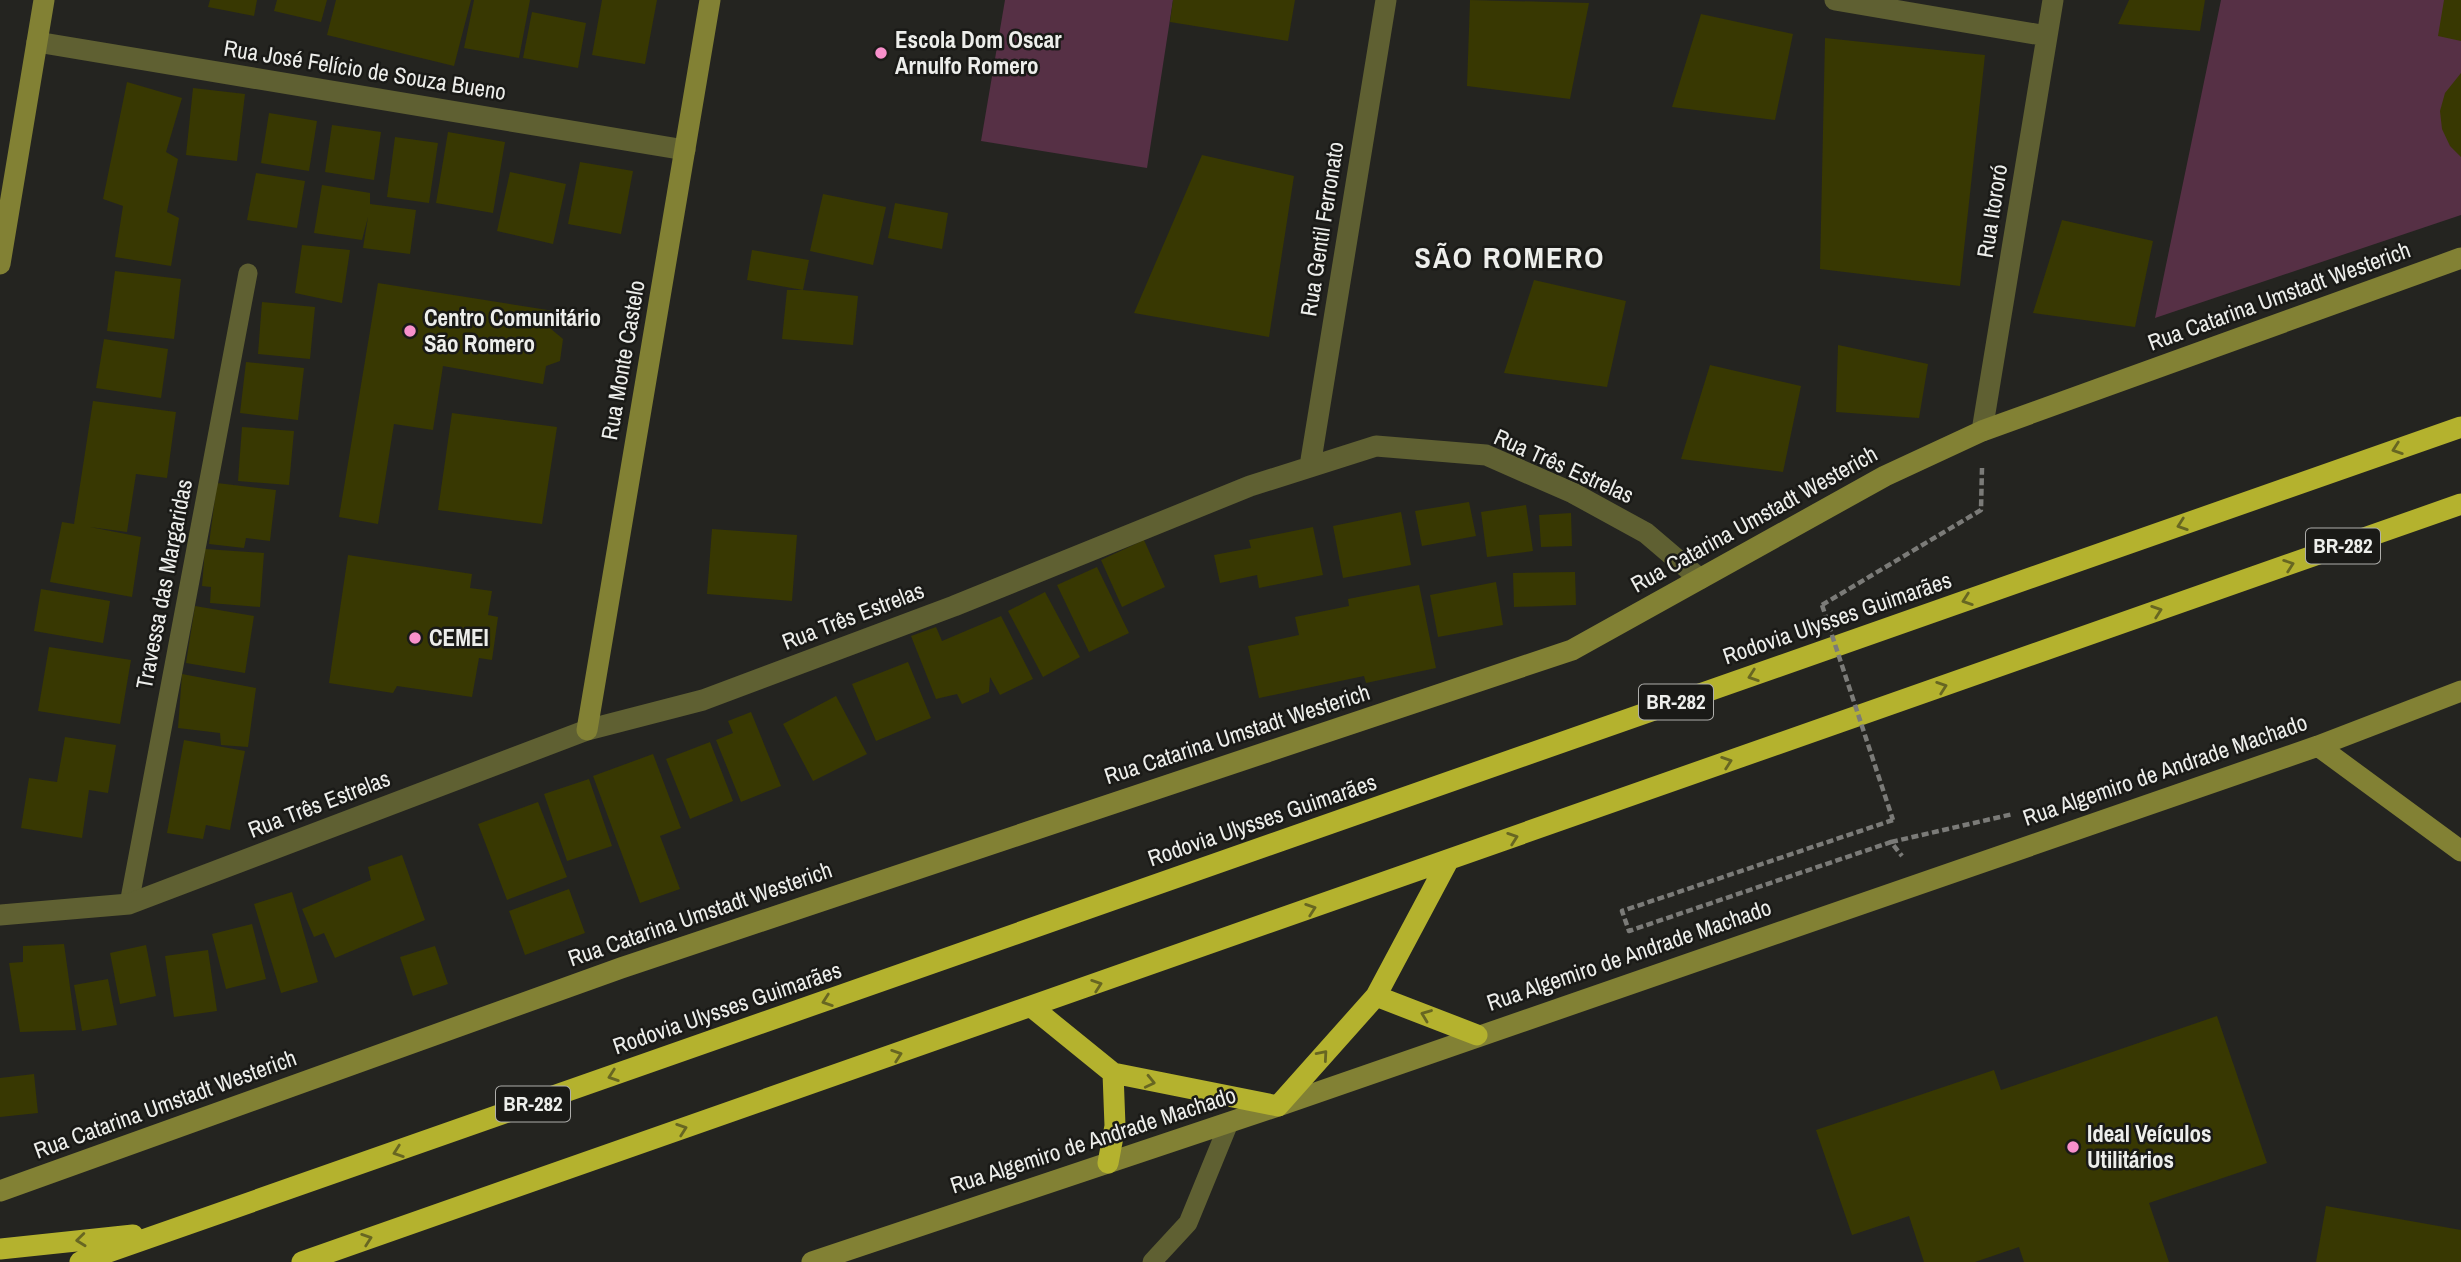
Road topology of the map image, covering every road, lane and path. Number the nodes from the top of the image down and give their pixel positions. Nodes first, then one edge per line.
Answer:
1 (44, 0) edge
2 (710, 0) edge
3 (1385, 0) edge
4 (1835, 0) edge
5 (2053, 0) edge
6 (2047, 36) junction
7 (37, 42) junction
8 (684, 150) junction
9 (2461, 258) edge
10 (0, 264) edge
11 (248, 273) dead end
12 (2461, 427) edge
13 (1983, 431) junction
14 (1310, 466) junction
15 (2461, 504) edge
16 (1700, 579) junction
17 (2461, 691) edge
18 (587, 730) junction
19 (2318, 746) junction
20 (2461, 851) edge
21 (1448, 861) junction
22 (1921, 882) junction
23 (129, 904) junction
24 (0, 915) edge
25 (1376, 996) junction
26 (1033, 1008) junction
27 (1477, 1035) junction
28 (1113, 1073) junction
29 (1278, 1106) junction
30 (1229, 1123) junction
31 (1108, 1163) junction
32 (0, 1191) edge
33 (173, 1230) junction
34 (0, 1249) edge
35 (80, 1262) edge
36 (302, 1262) edge
37 (812, 1262) edge
38 (1152, 1262) edge

1 - 7 street
2 - 8 street, Rua Monte Castelo
3 - 14 street, Rua Gentil Ferronato
4 - 6 street
5 - 6 street, Rua Itororó
6 - 13 street, Rua Itororó
7 - 8 street, Rua José Felício de Souza Bueno
7 - 10 street
8 - 18 street, Rua Monte Castelo
9 - 13 street, Rua Catarina Umstadt Westerich
11 - 23 lane, Travessa das Margaridas
12 -> 33 highway, Rodovia Ulysses Guimarães / BR-282
13 - 16 street, Rua Catarina Umstadt Westerich
13 - 22 path, bridge
14 - 16 street, Rua Três Estrelas
14 - 18 street, Rua Três Estrelas
21 -> 15 highway, BR-282
16 - 32 street, Rua Catarina Umstadt Westerich
17 - 19 street, Rua Algemiro de Andrade Machado
18 - 23 street, Rua Três Estrelas
19 - 20 street
19 - 22 street, Rua Algemiro de Andrade Machado
21 - 25 highway
26 -> 21 highway, BR-282
22 - 27 street, Rua Algemiro de Andrade Machado
23 - 24 street, Rua Três Estrelas
27 -> 25 highway
29 -> 25 highway
26 - 28 highway
36 -> 26 highway, BR-282
27 - 29 street, Rua Algemiro de Andrade Machado
28 -> 29 highway
28 - 31 highway
29 - 30 street, Rua Algemiro de Andrade Machado
30 - 31 street, Rua Algemiro de Andrade Machado
30 - 38 lane
31 - 37 street, Rua Algemiro de Andrade Machado
33 -> 34 highway
33 - 35 highway, Rodovia Ulysses Guimarães / BR-282

